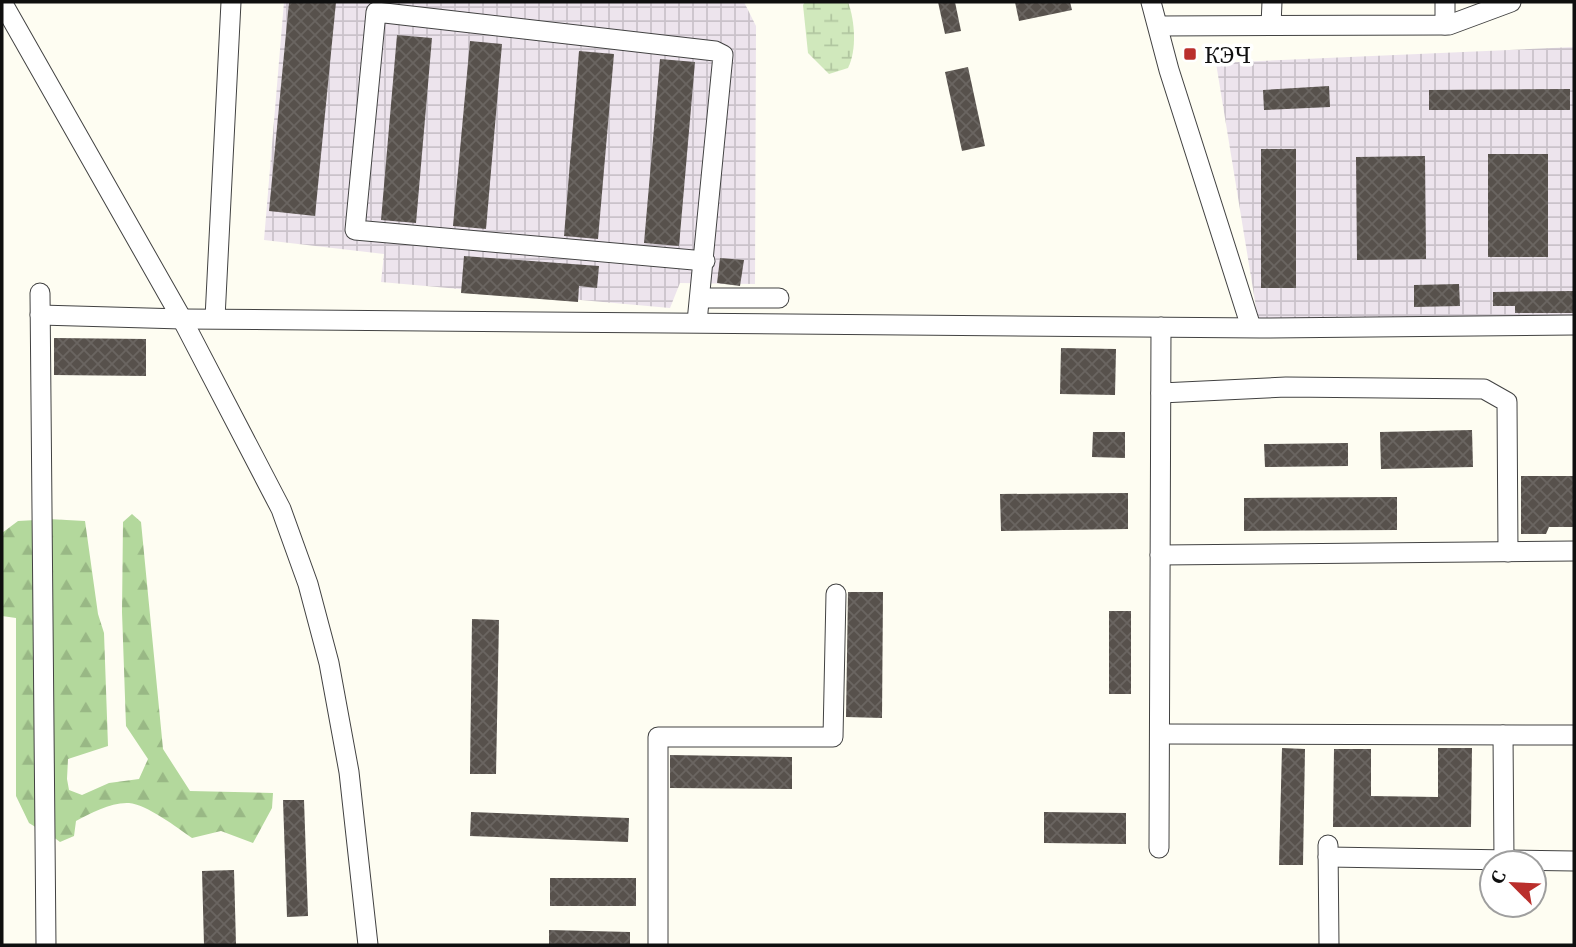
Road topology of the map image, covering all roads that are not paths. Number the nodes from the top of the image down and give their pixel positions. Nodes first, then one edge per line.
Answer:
1 (2, 2) edge
2 (231, 2) edge
3 (1151, 2) edge
4 (1272, 2) edge
5 (1445, 2) edge
6 (1511, 2) edge
7 (1271, 25) junction
8 (1446, 25) junction
9 (1158, 26) junction
10 (705, 261) junction
11 (40, 293) dead end
12 (700, 298) junction
13 (779, 298) dead end
14 (40, 315) junction
15 (215, 318) junction
16 (181, 319) junction
17 (697, 322) junction
18 (1574, 326) edge
19 (1161, 327) junction
20 (1251, 327) junction
21 (1161, 393) junction
22 (1574, 551) edge
23 (1508, 552) junction
24 (1160, 555) junction
25 (836, 594) dead end
26 (1160, 734) junction
27 (1503, 735) junction
28 (1574, 736) edge
29 (1159, 848) dead end
30 (1504, 849) edge
31 (1478, 859) edge
32 (1548, 861) edge
33 (1574, 861) edge
34 (46, 945) edge
35 (368, 945) edge
36 (658, 945) edge
37 (1329, 945) edge

1 - 16 street
2 - 15 street
3 - 9 street
4 - 7 street
5 - 8 street
6 - 8 street
7 - 8 street
7 - 9 street
9 - 20 street
10 - 10 street
10 - 12 street
11 - 14 street
12 - 13 street
12 - 17 street
14 - 16 street
14 - 34 street
15 - 16 street
15 - 17 street
16 - 35 street
17 - 19 street
18 - 20 street
19 - 20 street
19 - 21 street
21 - 23 street
21 - 24 street
22 - 23 street
23 - 24 street
24 - 26 street
25 - 36 street
26 - 27 street
26 - 29 street
27 - 28 street
27 - 30 street
31 - 37 street
32 - 33 street

